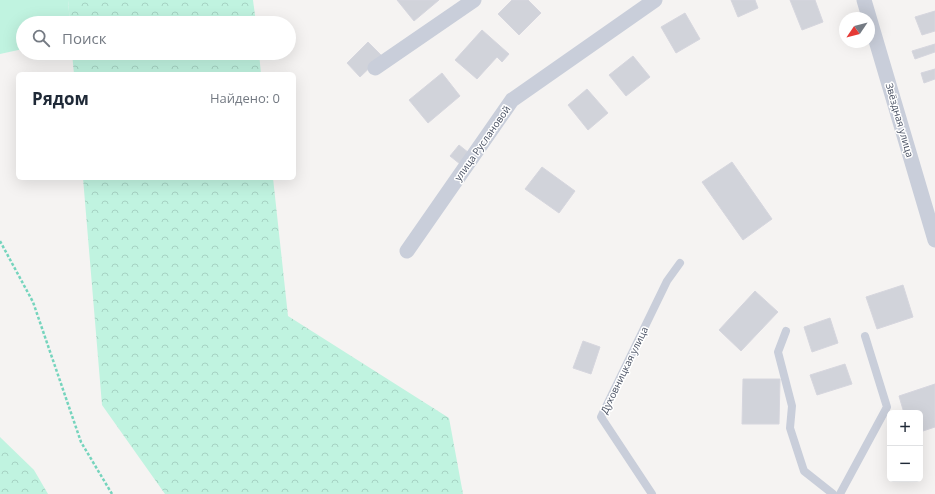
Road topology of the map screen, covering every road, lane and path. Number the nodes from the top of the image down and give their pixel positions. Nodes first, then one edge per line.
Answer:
1 (474, 0) edge
2 (655, 0) edge
3 (864, 0) edge
4 (375, 68) dead end
5 (935, 240) edge
6 (0, 241) edge
7 (407, 251) dead end
8 (680, 263) dead end
9 (786, 331) dead end
10 (865, 336) dead end
11 (112, 494) edge
12 (652, 494) edge
13 (833, 494) edge
14 (840, 494) edge

1 - 4 street
2 - 7 street, улица Руслановой
3 - 5 street, Звёздная улица
6 - 11 path
8 - 12 lane, Духовницкая улица
9 - 13 lane
10 - 14 lane

